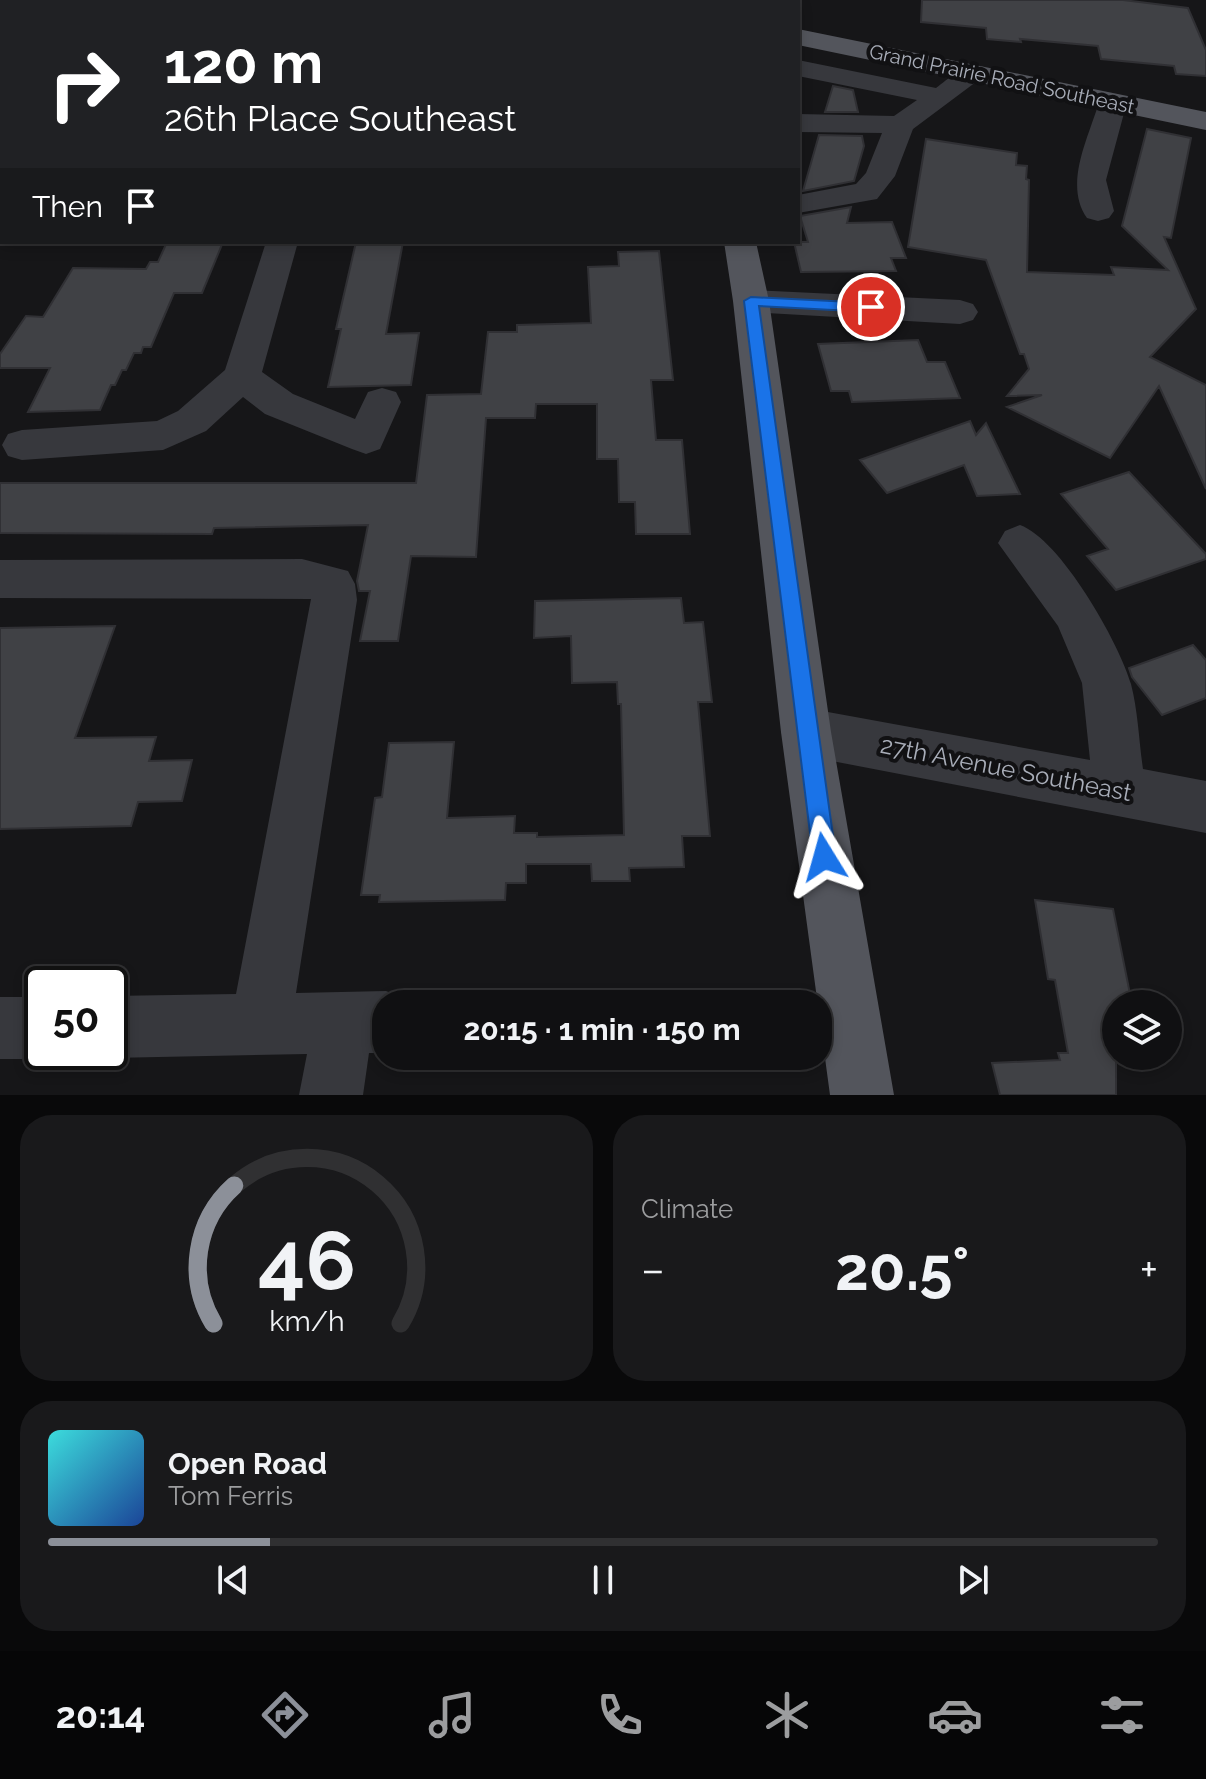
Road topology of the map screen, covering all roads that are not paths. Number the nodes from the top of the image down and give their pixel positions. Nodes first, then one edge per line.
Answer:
1 (800, 52) edge
2 (907, 60) junction
3 (975, 73) junction
4 (890, 86) junction
5 (941, 97) junction
6 (1113, 102) junction
7 (1206, 121) edge
8 (800, 123) edge
9 (900, 125) junction
10 (800, 204) edge
11 (1098, 211) dead end
12 (281, 244) edge
13 (740, 244) edge
14 (751, 301) junction
15 (960, 312) dead end
16 (242, 376) junction
17 (382, 402) dead end
18 (22, 445) dead end
19 (1020, 543) dead end
20 (0, 579) edge
21 (806, 732) junction
22 (1120, 791) junction
23 (1206, 807) edge
24 (833, 1014) edge
25 (364, 1023) edge
26 (261, 1024) junction
27 (128, 1027) edge
28 (0, 1028) edge
29 (24, 1028) edge
30 (331, 1095) edge
31 (862, 1095) edge

1 - 2 main road, Grand Prairie Road Southeast
1 - 4 street
2 - 3 main road, Grand Prairie Road Southeast
2 - 4 street
3 - 5 street
3 - 6 main road, Grand Prairie Road Southeast
4 - 5 street
5 - 9 street
6 - 7 main road, Grand Prairie Road Southeast
6 - 11 street
8 - 9 street
9 - 10 street
12 - 16 street
13 - 14 main road
14 - 15 street
14 - 21 main road
16 - 17 street
16 - 18 street
19 - 22 street
20 - 26 street
21 - 22 street, 27th Avenue Southeast
21 - 24 main road
22 - 23 street, 27th Avenue Southeast
24 - 31 main road
25 - 26 street
25 - 30 street
26 - 27 street
28 - 29 street

